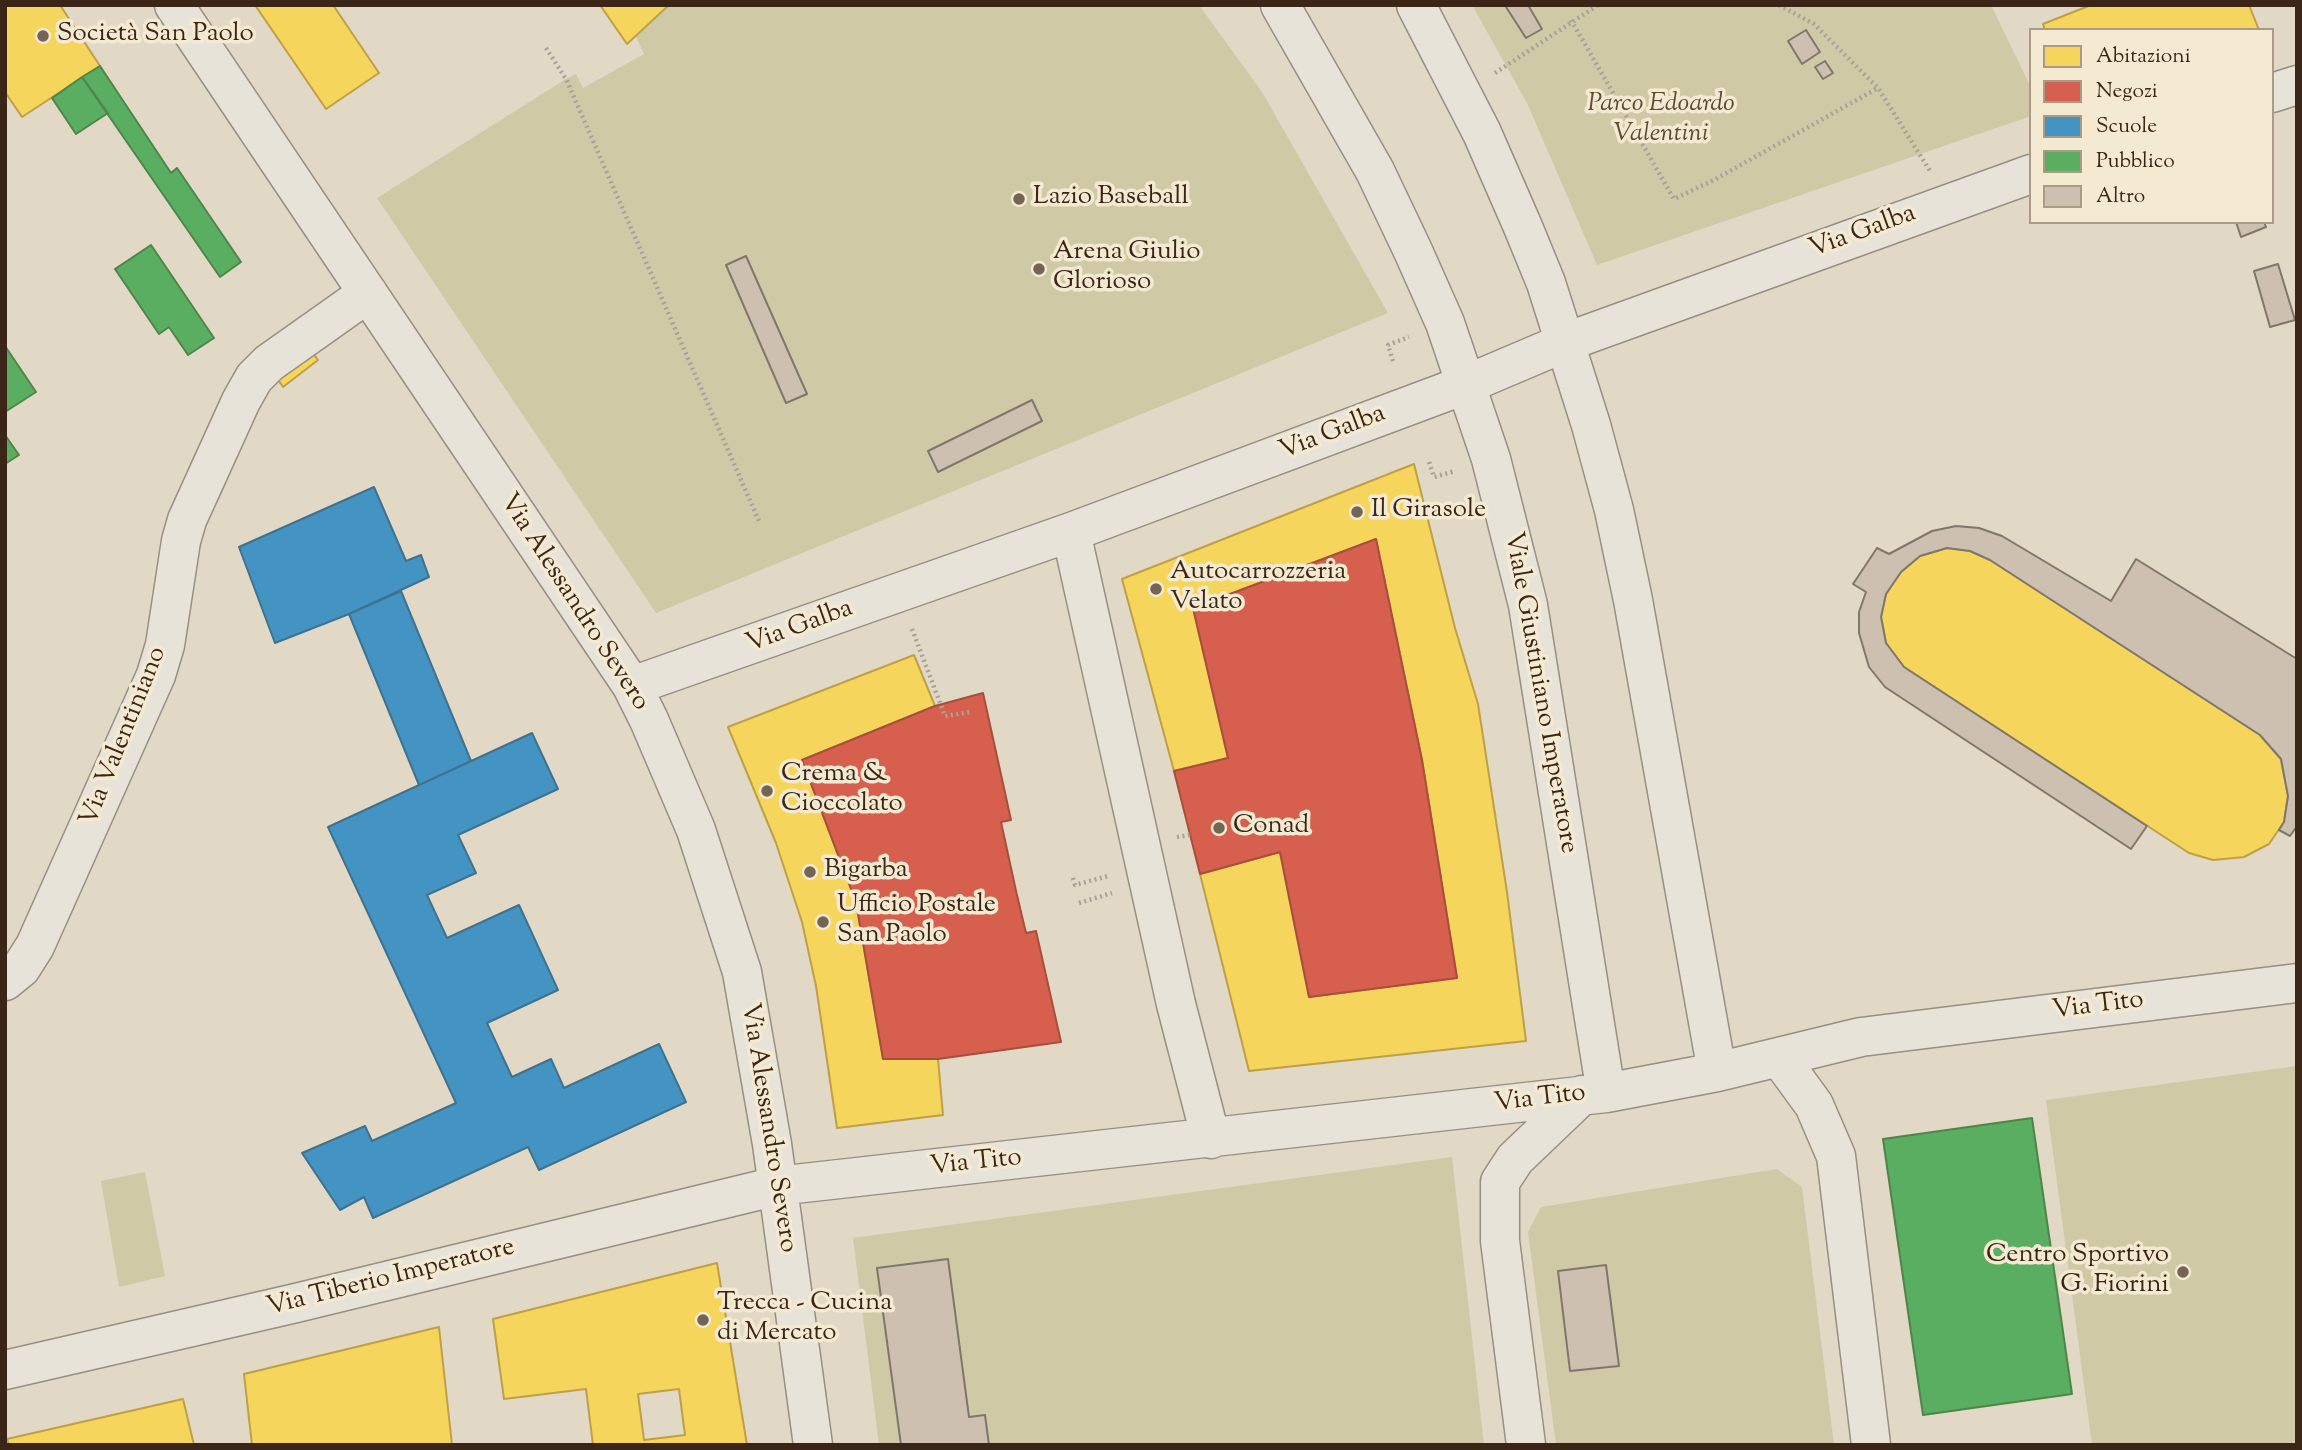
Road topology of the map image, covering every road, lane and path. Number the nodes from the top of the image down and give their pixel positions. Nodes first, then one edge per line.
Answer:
1 (174, 5) edge
2 (1280, 5) edge
3 (1416, 5) edge
4 (1598, 5) edge
5 (1779, 5) edge
6 (1571, 20) junction
7 (546, 48) dead end
8 (1507, 64) dead end
9 (2297, 85) edge
10 (1878, 88) junction
11 (2274, 92) edge
12 (2029, 175) edge
13 (1950, 201) junction
14 (368, 293) junction
15 (1410, 337) dead end
16 (1566, 342) junction
17 (1394, 361) dead end
18 (1467, 384) junction
19 (1429, 462) dead end
20 (1456, 471) dead end
21 (760, 521) dead end
22 (1072, 532) junction
23 (921, 653) dead end
24 (632, 686) junction
25 (970, 712) dead end
26 (1073, 878) dead end
27 (1079, 902) dead end
28 (5, 981) edge
29 (2297, 983) edge
30 (1779, 1057) junction
31 (1717, 1072) junction
32 (1594, 1094) junction
33 (1211, 1139) junction
34 (777, 1186) junction
35 (5, 1370) edge
36 (813, 1445) edge
37 (1526, 1445) edge
38 (1871, 1445) edge

1 - 14 street, Via Alessandro Severo
2 - 18 street, Viale Giustiniano Imperatore
3 - 16 street
4 - 6 path
5 - 10 path
6 - 8 path
6 - 10 path
7 - 21 path
9 - 11 street
10 - 13 path
12 - 13 street, Via Galba
13 - 16 street, Via Galba
14 - 24 street, Via Alessandro Severo
14 - 28 street, Via Valentiniano
15 - 17 path
16 - 18 street, Via Galba
16 - 31 street
18 - 22 street, Via Galba
18 - 32 street, Viale Giustiniano Imperatore
19 - 20 path
22 - 24 street, Via Galba
22 - 33 street
23 - 25 path
24 - 34 street, Via Alessandro Severo
26 - 27 path
29 - 30 street, Via Tito
30 - 31 street, Via Tito
30 - 38 street
31 - 32 street, Via Tito
32 - 33 street, Via Tito
32 - 37 street
33 - 34 street, Via Tito
34 - 35 street, Via Tiberio Imperatore
34 - 36 street, Via Alessandro Severo

